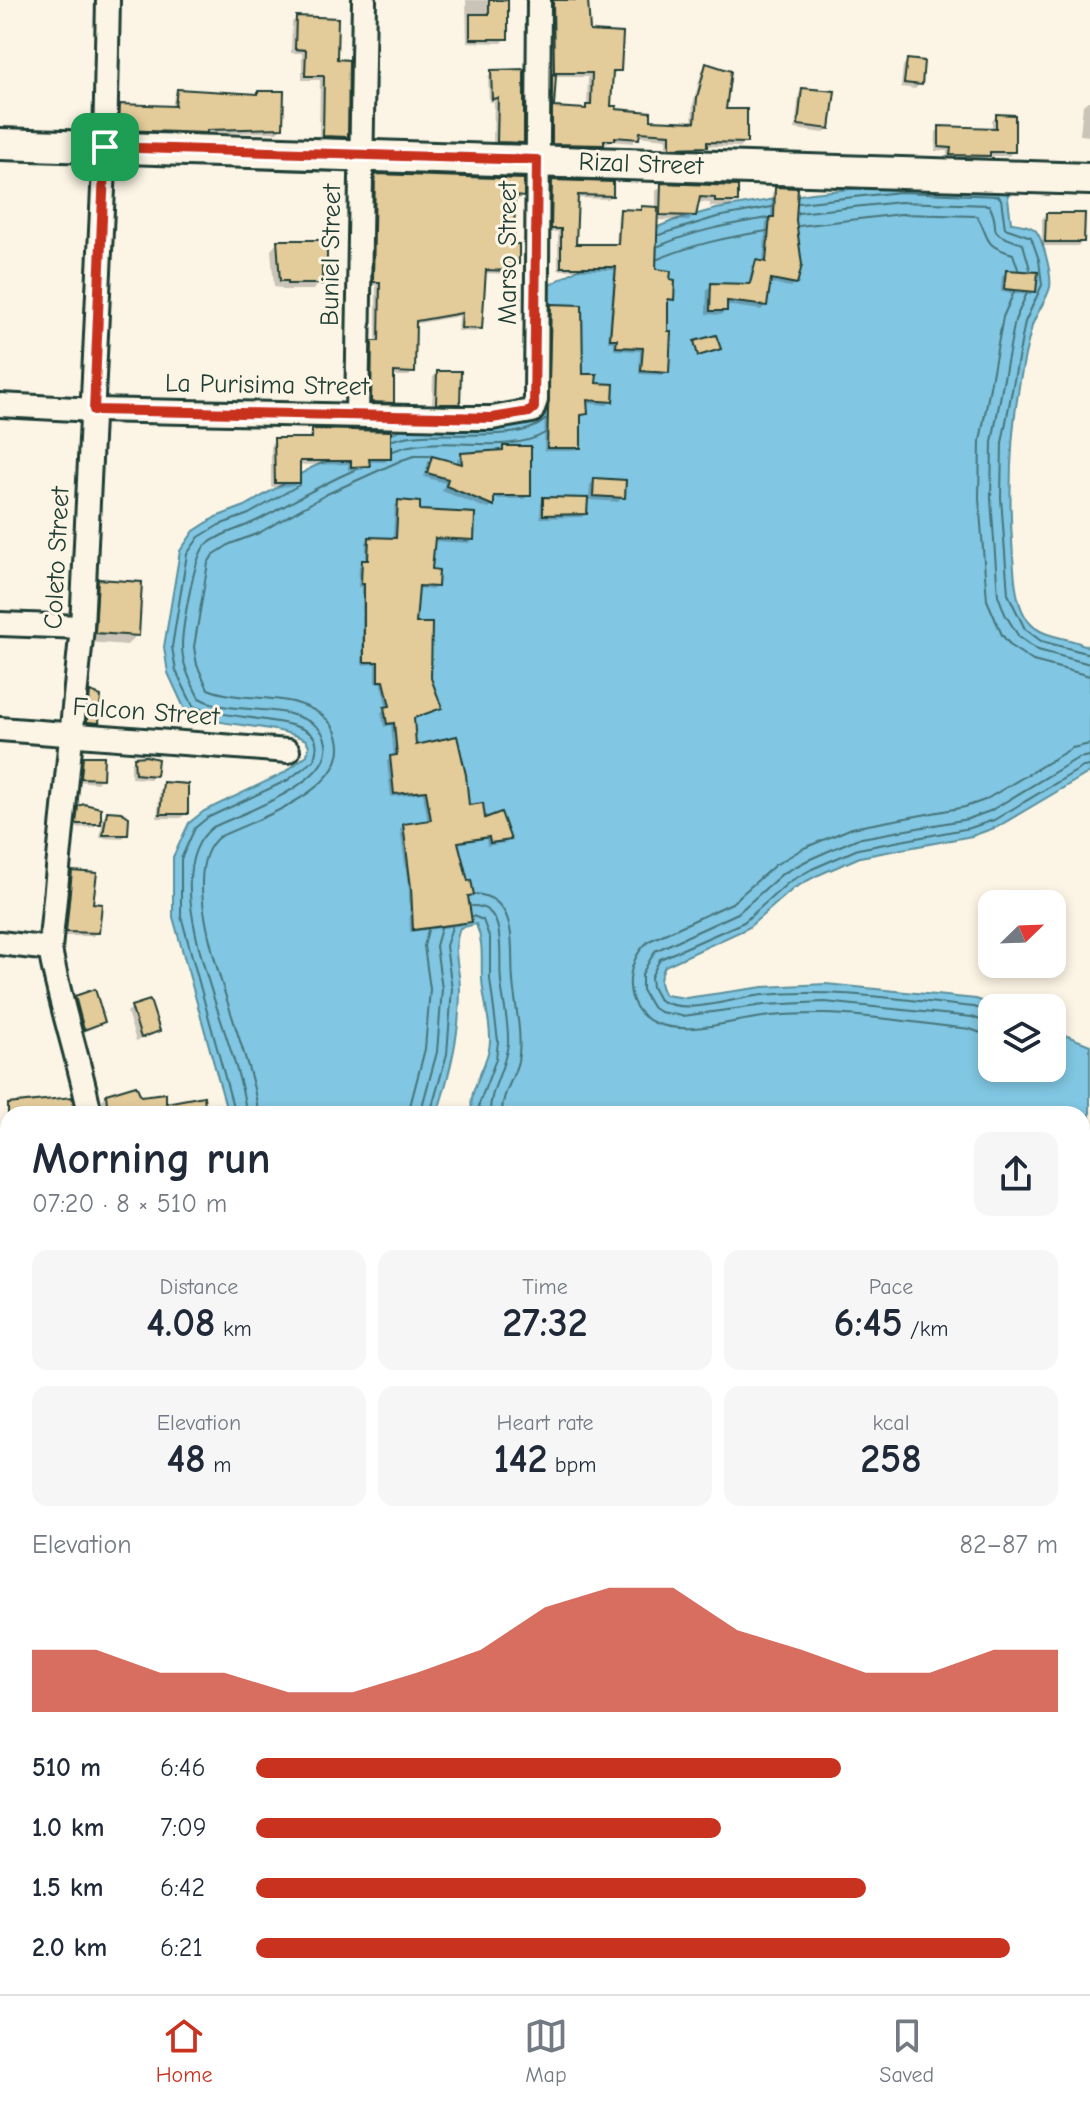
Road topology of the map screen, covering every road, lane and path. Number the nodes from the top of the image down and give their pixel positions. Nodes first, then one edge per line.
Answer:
1 (108, 0) edge
2 (364, 0) edge
3 (539, 0) edge
4 (0, 144) edge
5 (105, 147) junction
6 (360, 156) junction
7 (537, 160) junction
8 (1090, 179) edge
9 (0, 405) edge
10 (94, 410) junction
11 (532, 411) joint
12 (357, 415) junction
13 (0, 624) edge
14 (82, 627) junction
15 (0, 729) edge
16 (70, 734) junction
17 (288, 751) dead end
18 (0, 943) edge
19 (50, 949) junction
20 (88, 1106) edge

1 - 5 street, Coleto Street
2 - 6 street, Buniel Street
3 - 7 street, Marso Street
4 - 5 street, Rizal Street
5 - 6 street, Rizal Street
5 - 10 street, Coleto Street
6 - 7 street, Rizal Street
6 - 12 street, Buniel Street
7 - 8 street, Rizal Street
7 - 11 street, Marso Street
9 - 10 street, La Purisima Street
10 - 12 street, La Purisima Street
10 - 14 street, Coleto Street
11 - 12 street, La Purisima Street
13 - 14 street
14 - 16 street, Coleto Street
15 - 16 street, Falcon Street
16 - 17 street, Falcon Street
16 - 19 street, Coleto Street
18 - 19 street
19 - 20 street, Coleto Street

